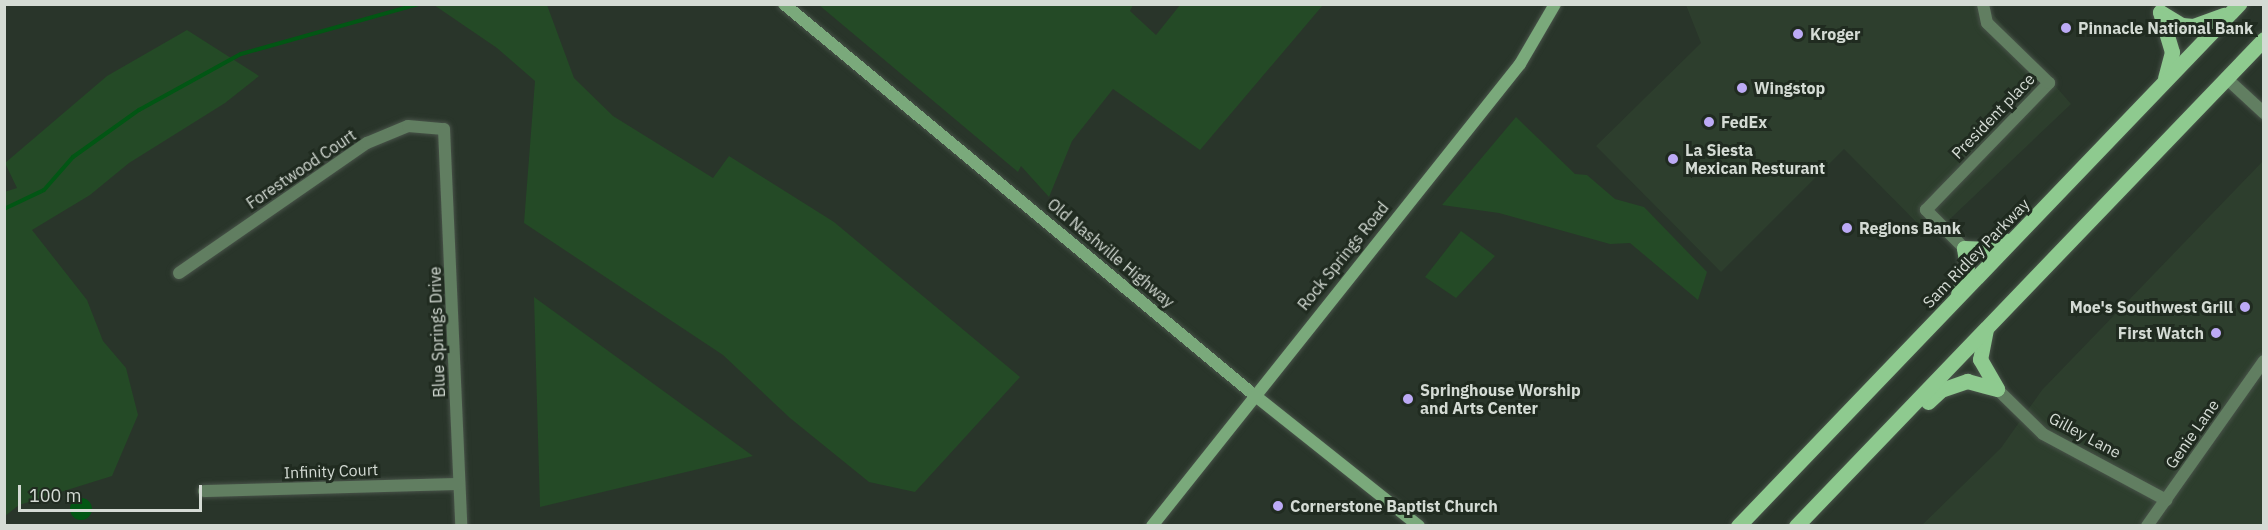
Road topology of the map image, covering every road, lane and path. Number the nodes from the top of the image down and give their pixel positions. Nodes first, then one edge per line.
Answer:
1 (784, 4) edge
2 (1555, 4) edge
3 (1983, 4) edge
4 (2156, 8) edge
5 (2236, 8) edge
6 (2264, 39) edge
7 (2226, 78) junction
8 (2162, 84) junction
9 (2264, 113) edge
10 (447, 137) joint
11 (2016, 236) junction
12 (1964, 248) junction
13 (179, 273) dead end
14 (1954, 302) junction
15 (1986, 329) junction
16 (2264, 361) edge
17 (1997, 389) junction
18 (1253, 394) junction
19 (1889, 429) junction
20 (459, 484) junction
21 (204, 491) dead end
22 (2166, 500) junction
23 (461, 525) edge
24 (1152, 525) edge
25 (1419, 525) edge
26 (1738, 525) edge
27 (1796, 525) edge
28 (2147, 525) edge

1 - 18 main road, Old Nashville Highway
2 - 18 main road, Rock Springs Road
3 - 12 street, President place
4 - 5 main road
4 - 8 main road
5 - 8 main road, Sam Ridley Parkway
6 - 7 main road
7 - 9 street
7 - 15 main road
8 - 11 main road, Sam Ridley Parkway
10 - 13 street, Forestwood Court
10 - 20 street, Blue Springs Drive
11 - 12 main road
11 - 14 main road, Sam Ridley Parkway
12 - 14 main road
14 - 26 main road, Sam Ridley Parkway
15 - 17 main road
15 - 19 main road
16 - 22 street, Genie Lane
17 - 19 main road
17 - 22 street, Gilley Lane
18 - 24 main road, Rock Springs Road
18 - 25 main road, Old Nashville Highway
19 - 27 main road
20 - 21 street, Infinity Court
20 - 23 street, Blue Springs Drive
22 - 28 street, Genie Lane

